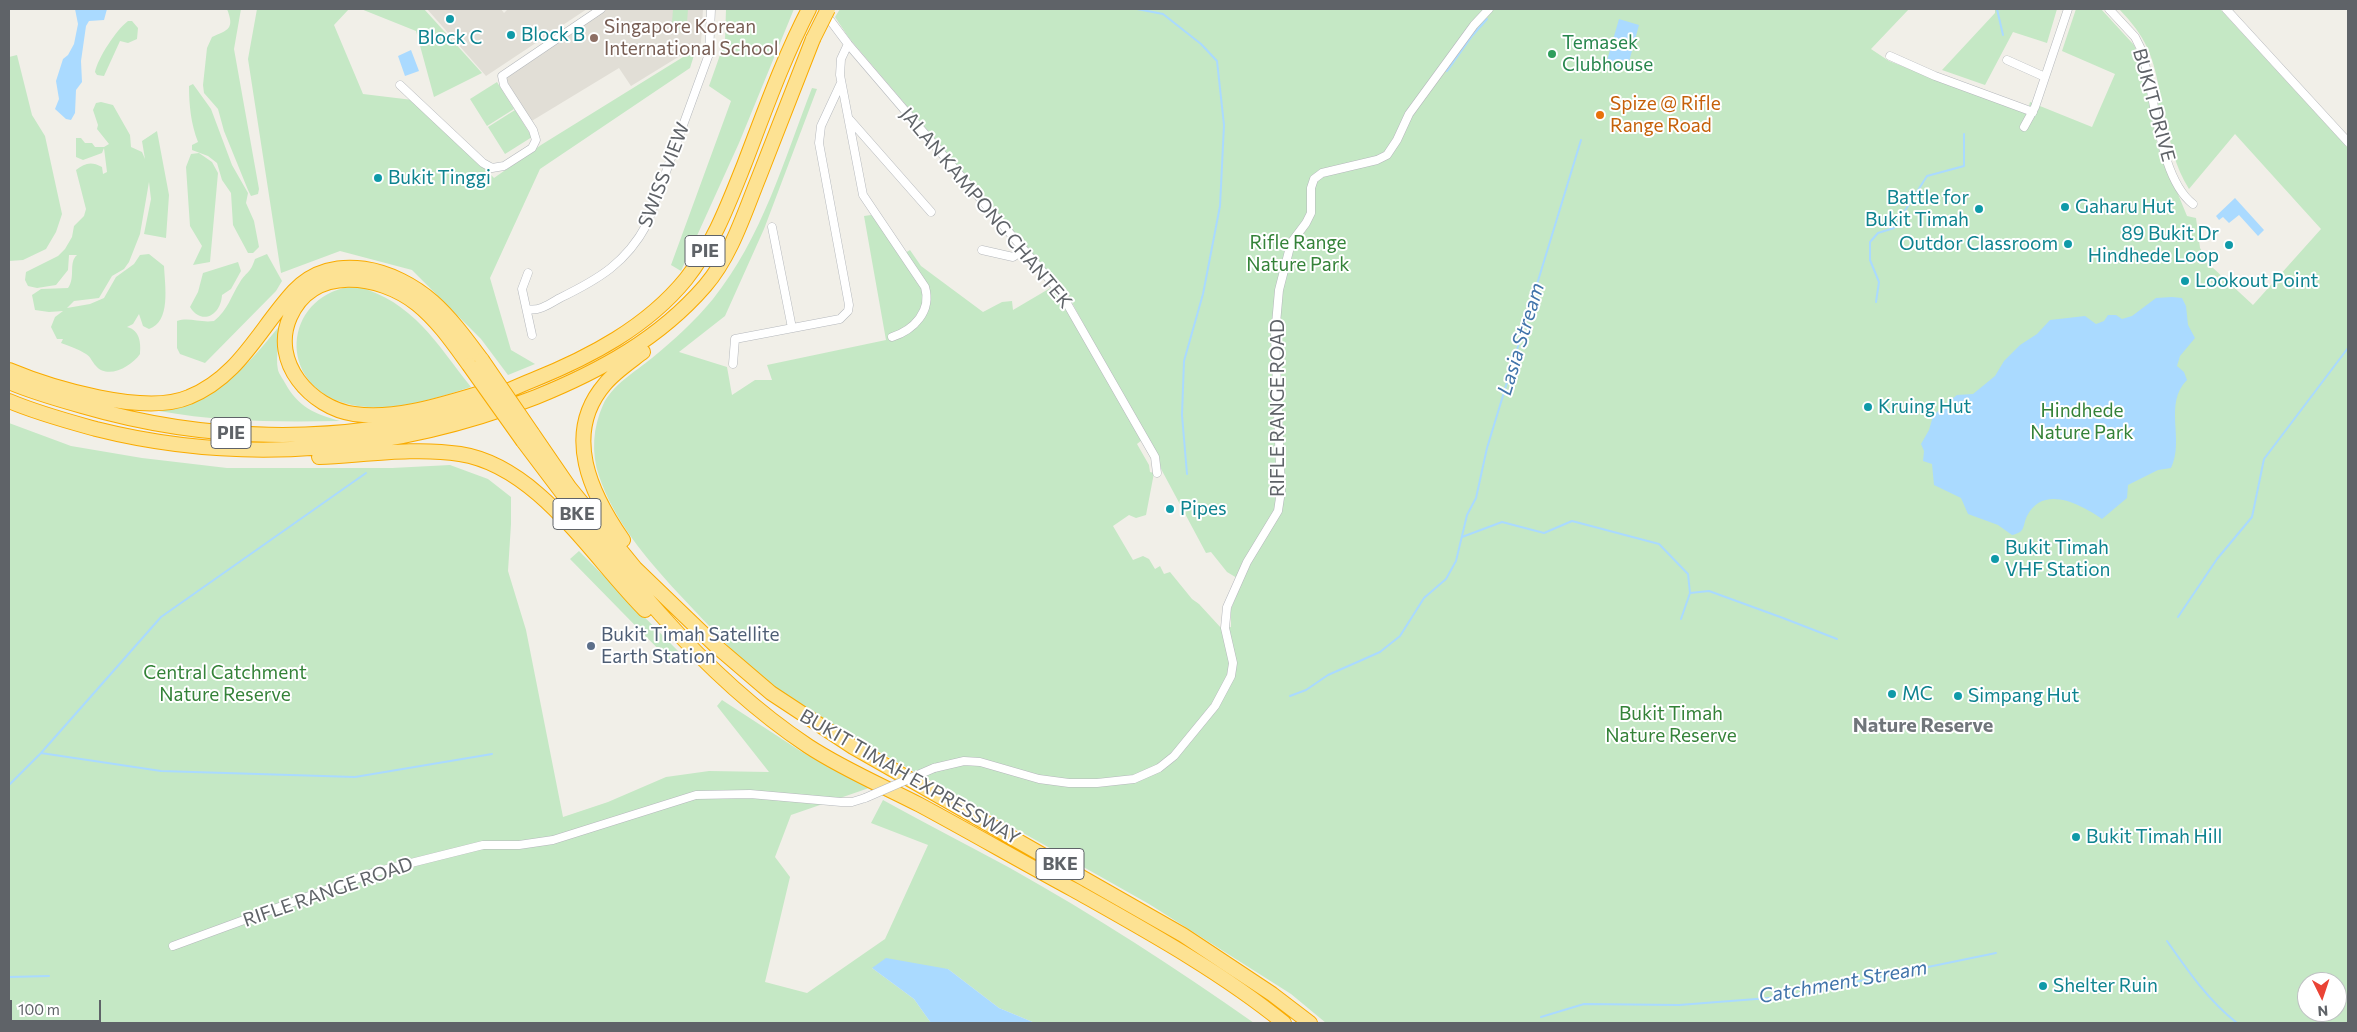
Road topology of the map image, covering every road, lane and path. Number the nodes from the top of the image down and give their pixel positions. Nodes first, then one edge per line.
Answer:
1 (601, 9) edge
2 (711, 9) edge
3 (809, 9) edge
4 (821, 9) edge
5 (828, 9) edge
6 (1489, 9) edge
7 (2068, 9) edge
8 (2109, 9) edge
9 (2226, 9) edge
10 (848, 44) junction
11 (1890, 56) dead end
12 (2007, 60) dead end
13 (2045, 78) junction
14 (841, 83) junction
15 (400, 84) dead end
16 (2033, 111) junction
17 (849, 118) junction
18 (2024, 127) dead end
19 (2348, 142) edge
20 (2193, 204) dead end
21 (931, 212) dead end
22 (772, 228) dead end
23 (982, 250) dead end
24 (1024, 250) junction
25 (528, 273) dead end
26 (528, 309) junction
27 (684, 310) junction
28 (792, 328) junction
29 (532, 335) dead end
30 (892, 337) dead end
31 (475, 362) junction
32 (733, 364) dead end
33 (9, 370) edge
34 (9, 382) edge
35 (517, 386) junction
36 (9, 401) edge
37 (527, 437) junction
38 (187, 446) junction
39 (1157, 473) dead end
40 (654, 586) junction
41 (698, 654) junction
42 (173, 946) dead end
43 (1284, 1023) edge
44 (1310, 1023) edge

1 - 15 street
2 - 26 street, SWISS VIEW
3 - 35 highway, PIE
4 - 10 street, JALAN KAMPONG CHANTEK
5 - 27 highway, PIE, bridge
6 - 42 street, RIFLE RANGE ROAD, bridge
7 - 13 street
8 - 20 street, BUKIT DRIVE
9 - 19 street
10 - 14 street
10 - 24 street, JALAN KAMPONG CHANTEK
11 - 16 street
12 - 13 street
13 - 16 street
14 - 17 street
14 - 28 street
16 - 18 street
17 - 21 street
17 - 30 street
22 - 28 street
23 - 24 street
24 - 39 street, JALAN KAMPONG CHANTEK
25 - 26 street
26 - 29 street
27 - 38 highway, PIE
27 - 40 highway
28 - 32 street
31 - 33 highway
31 - 35 highway
31 - 37 highway, bridge
34 - 35 highway, PIE
36 - 38 highway, PIE
37 - 40 highway
37 - 41 highway, BKE
38 - 41 highway
40 - 44 highway, BUKIT TIMAH EXPRESSWAY / BKE
41 - 43 highway, BUKIT TIMAH EXPRESSWAY / BKE

